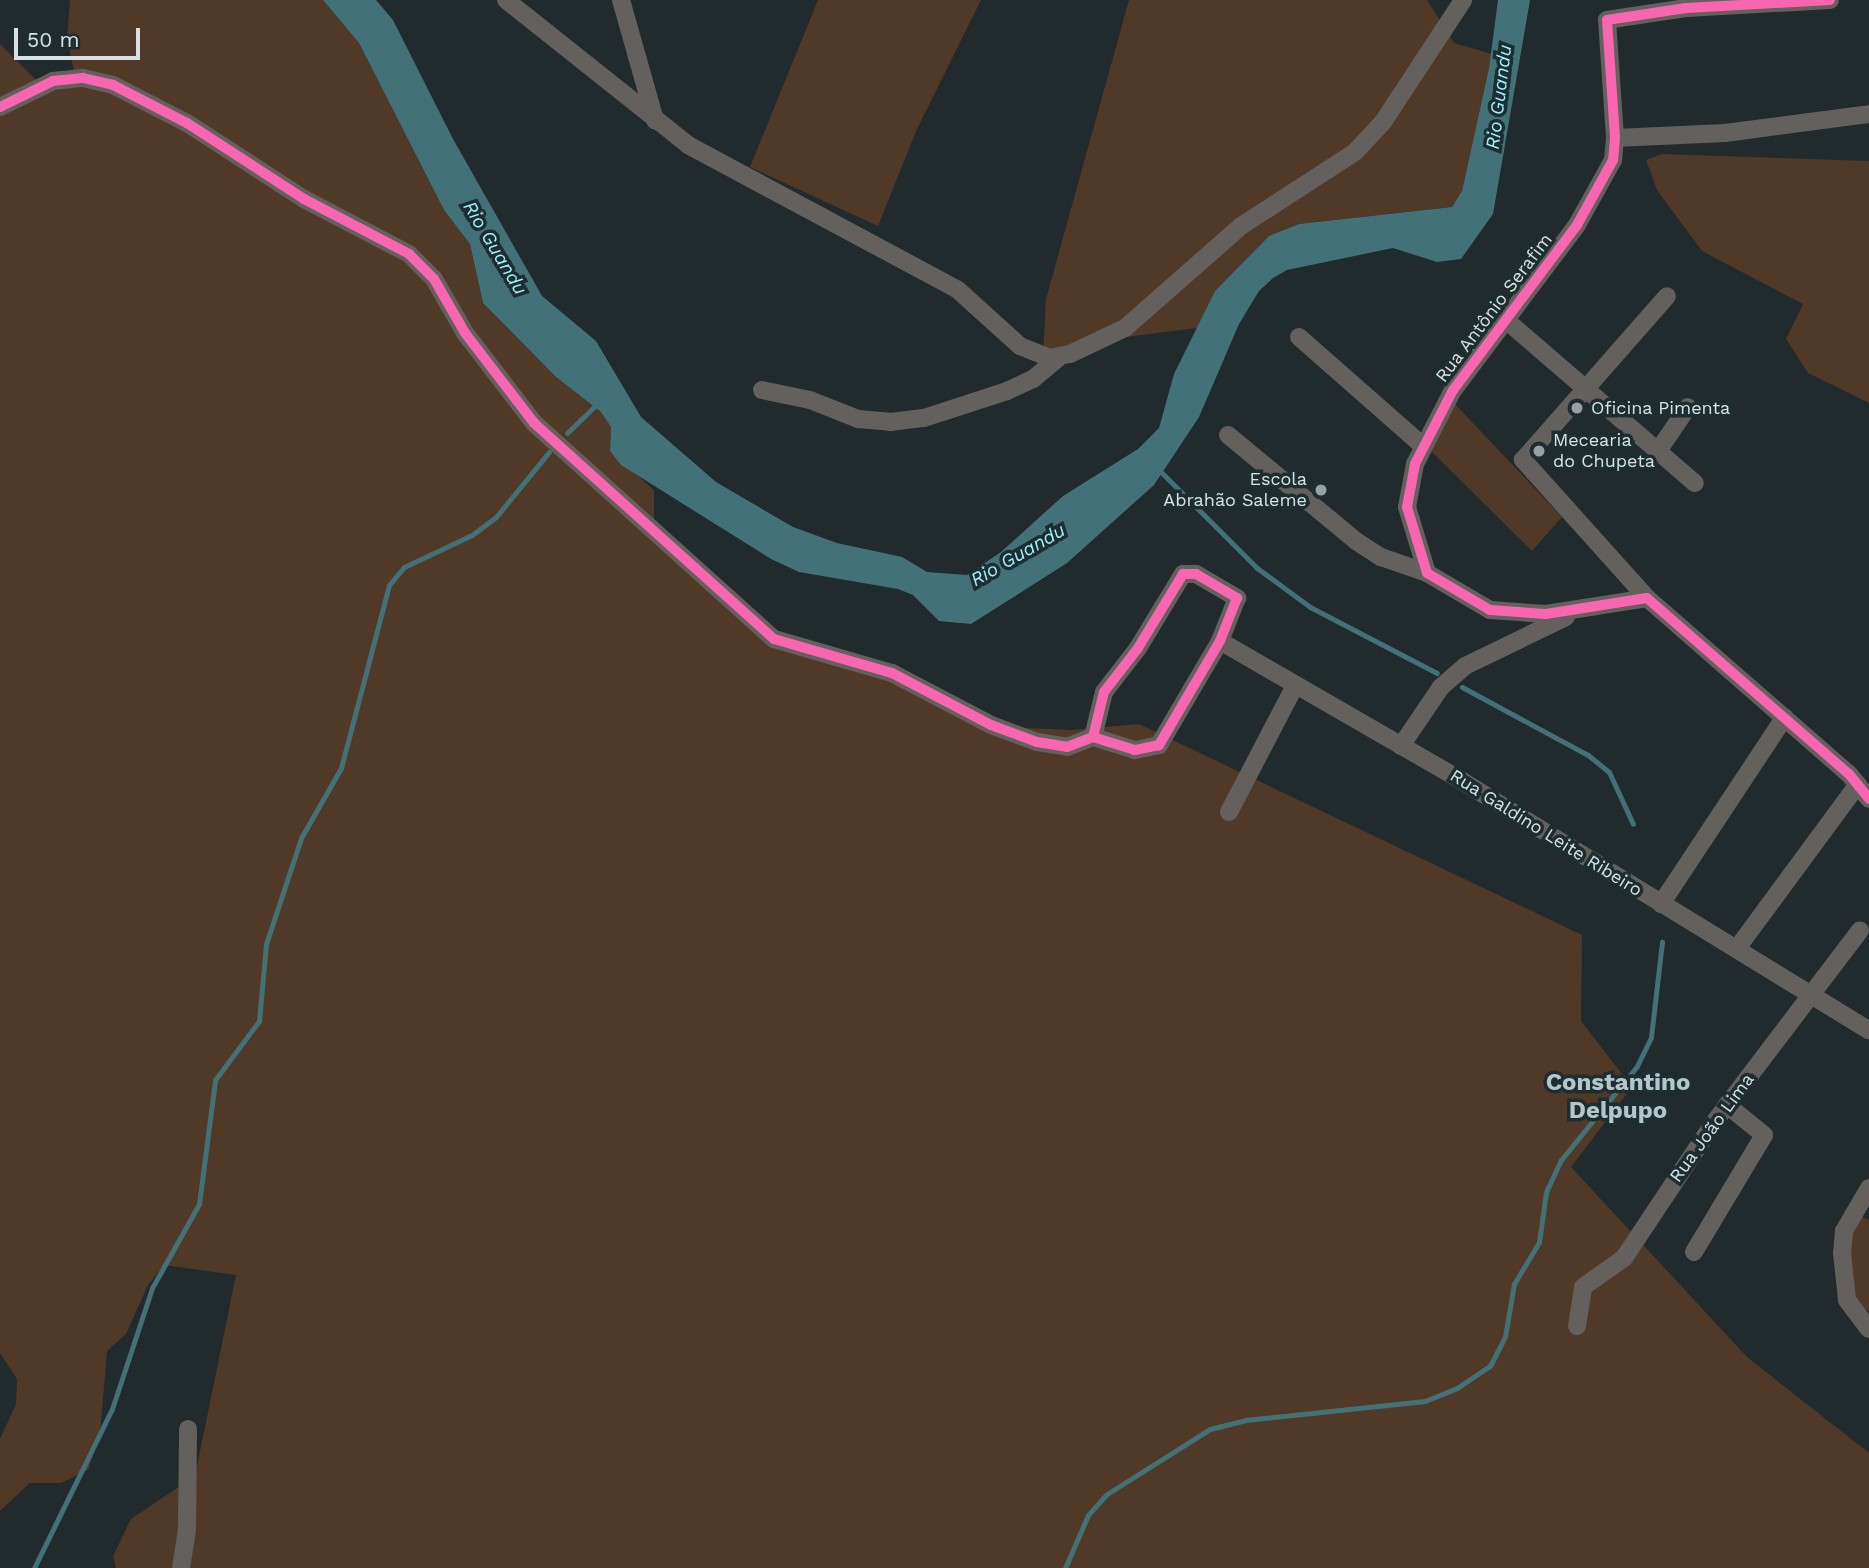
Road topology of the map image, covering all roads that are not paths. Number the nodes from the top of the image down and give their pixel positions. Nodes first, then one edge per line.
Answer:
1 (506, 0) edge
2 (621, 0) edge
3 (1463, 0) edge
4 (1830, 0) edge
5 (0, 107) edge
6 (1869, 114) edge
7 (655, 120) junction
8 (1615, 138) junction
9 (1667, 296) dead end
10 (1507, 321) junction
11 (1299, 337) dead end
12 (1058, 358) junction
13 (1586, 387) junction
14 (762, 390) dead end
15 (1688, 407) dead end
16 (1228, 435) dead end
17 (1423, 446) junction
18 (1658, 451) junction
19 (1695, 482) dead end
20 (1427, 573) junction
21 (1647, 598) junction
22 (1581, 610) junction
23 (1220, 641) junction
24 (1295, 687) junction
25 (1785, 717) junction
26 (1093, 737) junction
27 (1401, 746) junction
28 (1858, 784) junction
29 (1869, 799) edge
30 (1229, 812) dead end
31 (1661, 904) junction
32 (1860, 930) dead end
33 (1738, 947) junction
34 (1813, 994) junction
35 (1869, 1030) edge
36 (1727, 1105) junction
37 (1869, 1188) edge
38 (1694, 1252) dead end
39 (1577, 1326) dead end
40 (1869, 1329) edge
41 (188, 1429) dead end
42 (181, 1568) edge

1 - 7 street
2 - 7 street
3 - 12 street
4 - 8 street, Rua Antônio Serafim
5 - 26 street
6 - 8 street
7 - 12 street
8 - 10 street, Rua Antônio Serafim
9 - 13 street
10 - 13 street
10 - 17 street, Rua Antônio Serafim
11 - 17 street
12 - 14 street
13 - 18 street
13 - 21 street
15 - 18 street
16 - 20 street
17 - 20 street, Rua Antônio Serafim
18 - 19 street
20 - 22 street
21 - 22 street
21 - 25 street
22 - 27 street
23 - 24 street, Rua Galdino Leite Ribeiro
23 - 26 street
23 - 26 street
24 - 27 street, Rua Galdino Leite Ribeiro
24 - 30 street
25 - 28 street
25 - 31 street
27 - 31 street, Rua Galdino Leite Ribeiro
28 - 29 street
28 - 33 street
31 - 33 street, Rua Galdino Leite Ribeiro
32 - 34 street, Rua João Lima
33 - 34 street, Rua Galdino Leite Ribeiro
34 - 35 street, Rua Galdino Leite Ribeiro
34 - 36 street, Rua João Lima
36 - 38 street
36 - 39 street, Rua João Lima
37 - 40 street
41 - 42 street

